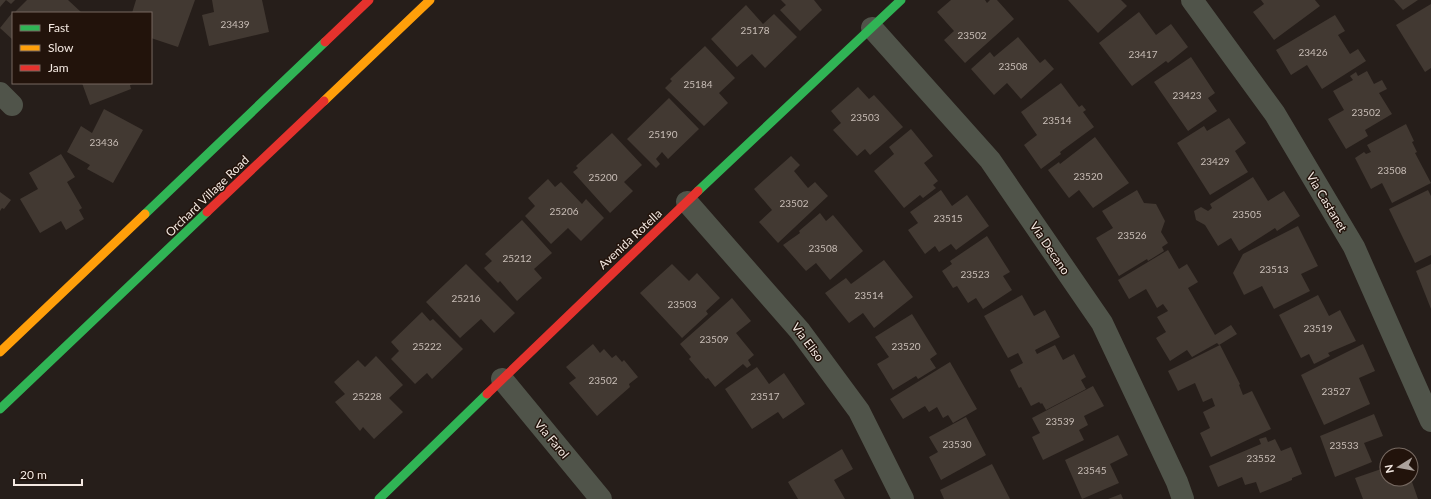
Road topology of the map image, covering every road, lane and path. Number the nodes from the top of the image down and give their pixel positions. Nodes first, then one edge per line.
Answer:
1 (370, 0) edge
2 (430, 0) edge
3 (901, 0) edge
4 (1192, 0) edge
5 (872, 28) junction
6 (687, 202) junction
7 (0, 352) edge
8 (502, 379) junction
9 (0, 409) edge
10 (1431, 421) edge
11 (379, 499) edge
12 (601, 499) edge
13 (904, 499) edge
14 (1182, 499) edge

1 - 7 main road
2 - 9 main road, Orchard Village Road
3 - 5 main road, Avenida Rotella
4 - 10 street, Via Castanet
5 - 6 main road, Avenida Rotella
5 - 14 street, Via Decano
6 - 8 main road, Avenida Rotella
6 - 13 street, Via Eliso
8 - 11 main road, Avenida Rotella
8 - 12 street, Via Farol

